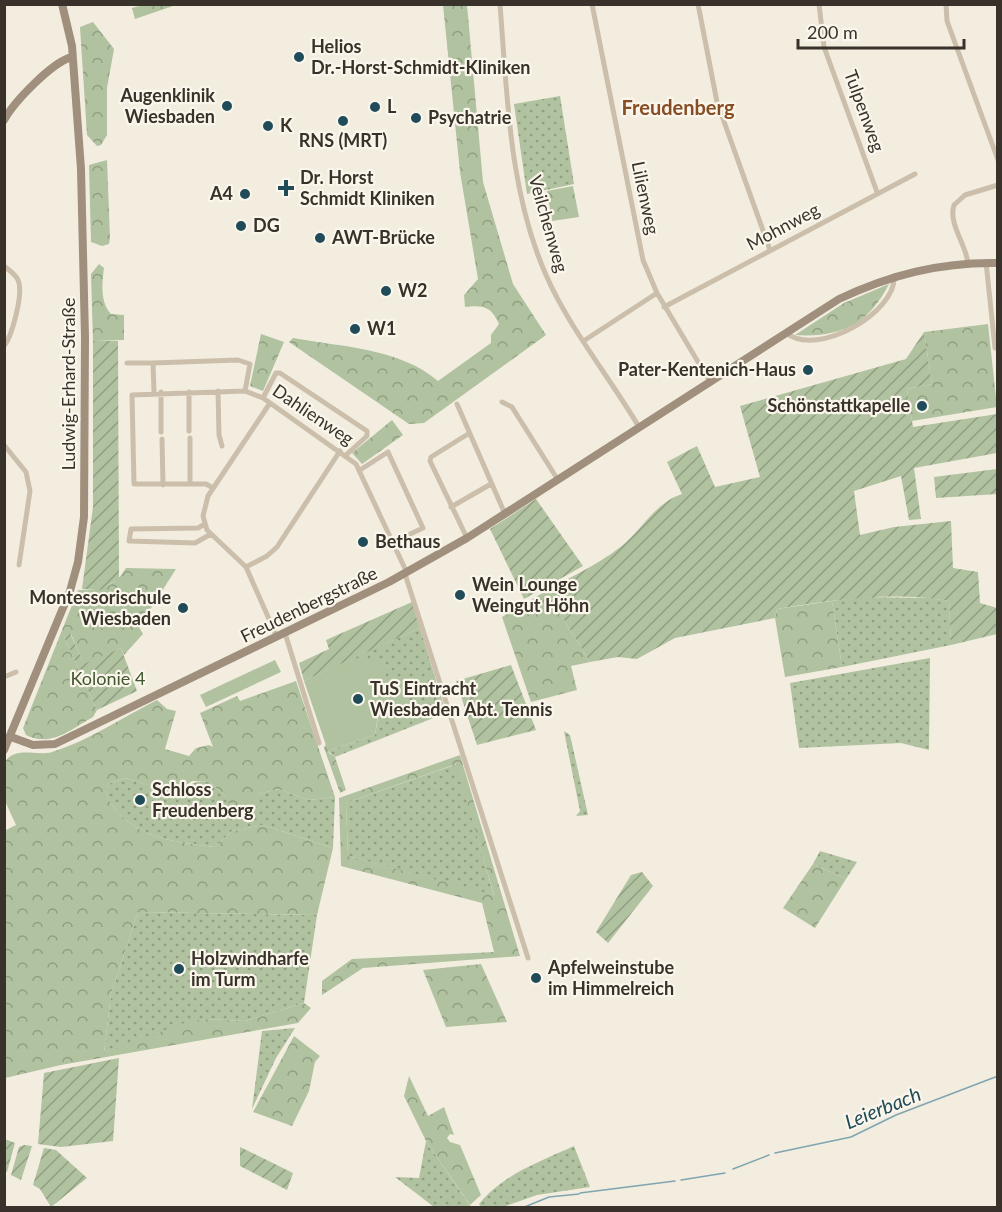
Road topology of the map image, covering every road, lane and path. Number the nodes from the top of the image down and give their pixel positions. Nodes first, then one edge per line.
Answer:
1 (62, 4) edge
2 (500, 4) edge
3 (592, 4) edge
4 (698, 4) edge
5 (819, 4) edge
6 (946, 4) edge
7 (73, 61) junction
8 (4, 120) edge
9 (998, 160) edge
10 (915, 174) dead end
11 (998, 185) edge
12 (877, 192) junction
13 (771, 250) junction
14 (987, 262) junction
15 (968, 263) junction
16 (998, 263) edge
17 (4, 266) edge
18 (894, 276) junction
19 (657, 293) junction
20 (664, 307) junction
21 (786, 333) junction
22 (585, 340) junction
23 (4, 346) edge
24 (995, 348) dead end
25 (127, 363) dead end
26 (153, 363) junction
27 (710, 382) junction
28 (245, 391) junction
29 (157, 392) junction
30 (189, 392) junction
31 (218, 392) junction
32 (263, 398) junction
33 (501, 402) dead end
34 (270, 403) junction
35 (456, 404) dead end
36 (639, 427) junction
37 (162, 432) dead end
38 (468, 434) junction
39 (162, 439) dead end
40 (4, 445) edge
41 (222, 446) dead end
42 (340, 451) junction
43 (346, 455) junction
44 (360, 470) junction
45 (558, 480) junction
46 (190, 484) junction
47 (491, 484) junction
48 (163, 485) junction
49 (213, 488) junction
50 (451, 507) junction
51 (505, 514) junction
52 (205, 524) junction
53 (211, 534) junction
54 (467, 538) junction
55 (393, 542) junction
56 (19, 566) dead end
57 (246, 567) junction
58 (406, 573) junction
59 (285, 633) junction
60 (277, 637) junction
61 (16, 672) dead end
62 (4, 677) edge
63 (11, 736) junction
64 (319, 743) dead end
65 (4, 750) edge
66 (528, 958) dead end

1 - 7 street, Ludwig-Erhard-Straße
2 - 22 street, Veilchenweg
3 - 19 street, Lilienweg
4 - 13 street
5 - 12 street, Tulpenweg
6 - 9 street
7 - 8 street
7 - 63 street, Ludwig-Erhard-Straße
10 - 12 street, Mohnweg
11 - 15 street
12 - 13 street, Mohnweg
13 - 20 street, Mohnweg
14 - 15 street, Freudenbergstraße
14 - 16 street, Freudenbergstraße
14 - 24 street
15 - 18 street, Freudenbergstraße
17 - 23 street
18 - 21 street, Freudenbergstraße
18 - 21 street
19 - 20 street, Lilienweg
19 - 22 street
20 - 27 street, Lilienweg
21 - 27 street, Freudenbergstraße
22 - 36 street, Veilchenweg
25 - 26 street
26 - 28 street
26 - 29 street
27 - 36 street, Freudenbergstraße
28 - 31 street, Dahlienweg
28 - 32 street, Dahlienweg
29 - 30 street, Dahlienweg
29 - 37 street
29 - 48 street, Dahlienweg
30 - 31 street, Dahlienweg
30 - 46 street
31 - 41 street
32 - 34 street, Dahlienweg
32 - 43 street
33 - 45 street
34 - 42 street, Dahlienweg
34 - 49 street
35 - 38 street
36 - 45 street, Freudenbergstraße
38 - 47 street
38 - 50 street
39 - 48 street
40 - 56 street
42 - 43 street, Dahlienweg
42 - 57 street
43 - 44 street, Dahlienweg
44 - 55 street, Dahlienweg
44 - 55 street
45 - 51 street, Freudenbergstraße
46 - 48 street
46 - 49 street
47 - 50 street
47 - 51 street
49 - 52 street
50 - 54 street
51 - 54 street, Freudenbergstraße
52 - 53 street
52 - 53 street
53 - 57 street
54 - 58 street, Freudenbergstraße
55 - 58 street, Dahlienweg
57 - 60 street
58 - 59 street, Freudenbergstraße
58 - 66 street, Dahlienweg
59 - 60 street, Freudenbergstraße
59 - 64 street
60 - 63 street, Freudenbergstraße
61 - 62 street
63 - 65 street, Ludwig-Erhard-Straße

